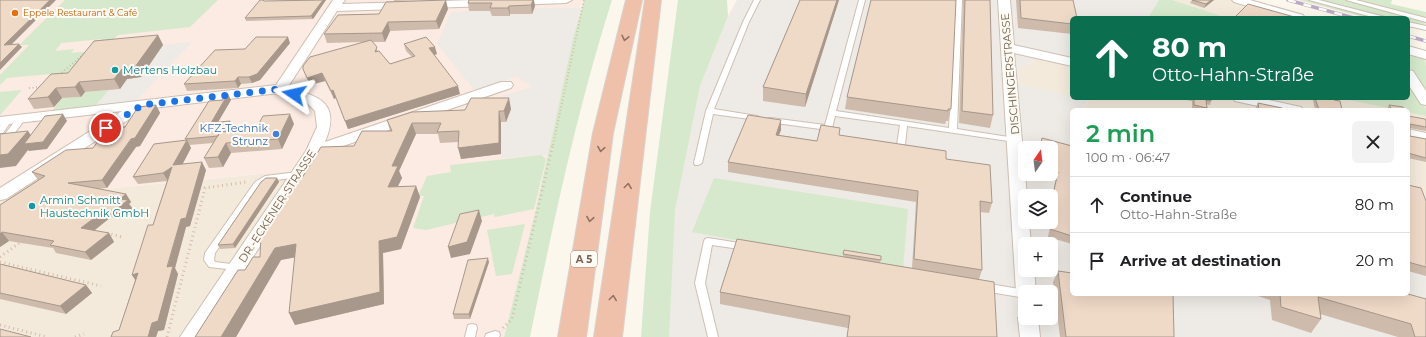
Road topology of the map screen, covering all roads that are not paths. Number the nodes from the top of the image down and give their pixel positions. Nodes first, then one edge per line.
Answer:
1 (566, 0) edge
2 (634, 0) edge
3 (757, 0) edge
4 (862, 0) edge
5 (959, 0) edge
6 (1004, 0) edge
7 (1238, 0) edge
8 (1312, 0) edge
9 (1350, 0) edge
10 (653, 1) edge
11 (337, 4) edge
12 (1292, 16) edge
13 (1375, 16) edge
14 (1426, 20) edge
15 (1410, 24) edge
16 (1426, 28) edge
17 (1008, 48) junction
18 (1410, 51) edge
19 (1426, 55) edge
20 (1070, 62) edge
21 (1410, 77) edge
22 (506, 85) dead end
23 (280, 89) junction
24 (1249, 100) edge
25 (1426, 102) edge
26 (142, 105) junction
27 (1287, 108) edge
28 (710, 111) junction
29 (832, 113) junction
30 (8, 122) edge
31 (904, 124) junction
32 (953, 131) junction
33 (1410, 134) edge
34 (1426, 138) edge
35 (1015, 140) junction
36 (4, 141) edge
37 (901, 145) edge
38 (314, 151) junction
39 (698, 163) dead end
40 (298, 175) junction
41 (0, 195) edge
42 (754, 248) edge
43 (236, 267) junction
44 (971, 285) edge
45 (1025, 285) edge
46 (1018, 292) edge
47 (1029, 325) edge
48 (190, 337) edge
49 (572, 337) edge
50 (608, 337) edge
51 (713, 337) edge
52 (1030, 337) edge

1 - 11 street
2 -> 49 highway, A 5
3 - 28 lane
4 - 29 lane
5 - 32 lane
6 - 17 street, DISCHINGERSTRASSE
7 - 12 street
8 - 13 lane
9 - 14 lane
50 -> 10 highway
11 - 23 street
15 - 16 lane
17 - 20 street
17 - 35 street, DISCHINGERSTRASSE
18 - 19 street
21 - 25 street
22 - 38 street
23 - 26 street
23 - 38 street, DR.-ECKENER-STRASSE
24 - 27 street
26 - 30 street
26 - 41 street
28 - 29 lane
28 - 39 lane
29 - 31 lane
30 - 36 lane
31 - 32 lane
31 - 37 lane
32 - 35 lane
33 - 34 street
35 - 45 street, DISCHINGERSTRASSE
38 - 40 street, DR.-ECKENER-STRASSE
40 - 43 street, DR.-ECKENER-STRASSE
40 - 43 lane
42 - 51 lane
43 - 48 street, DR.-ECKENER-STRASSE
44 - 46 lane
47 - 52 street

